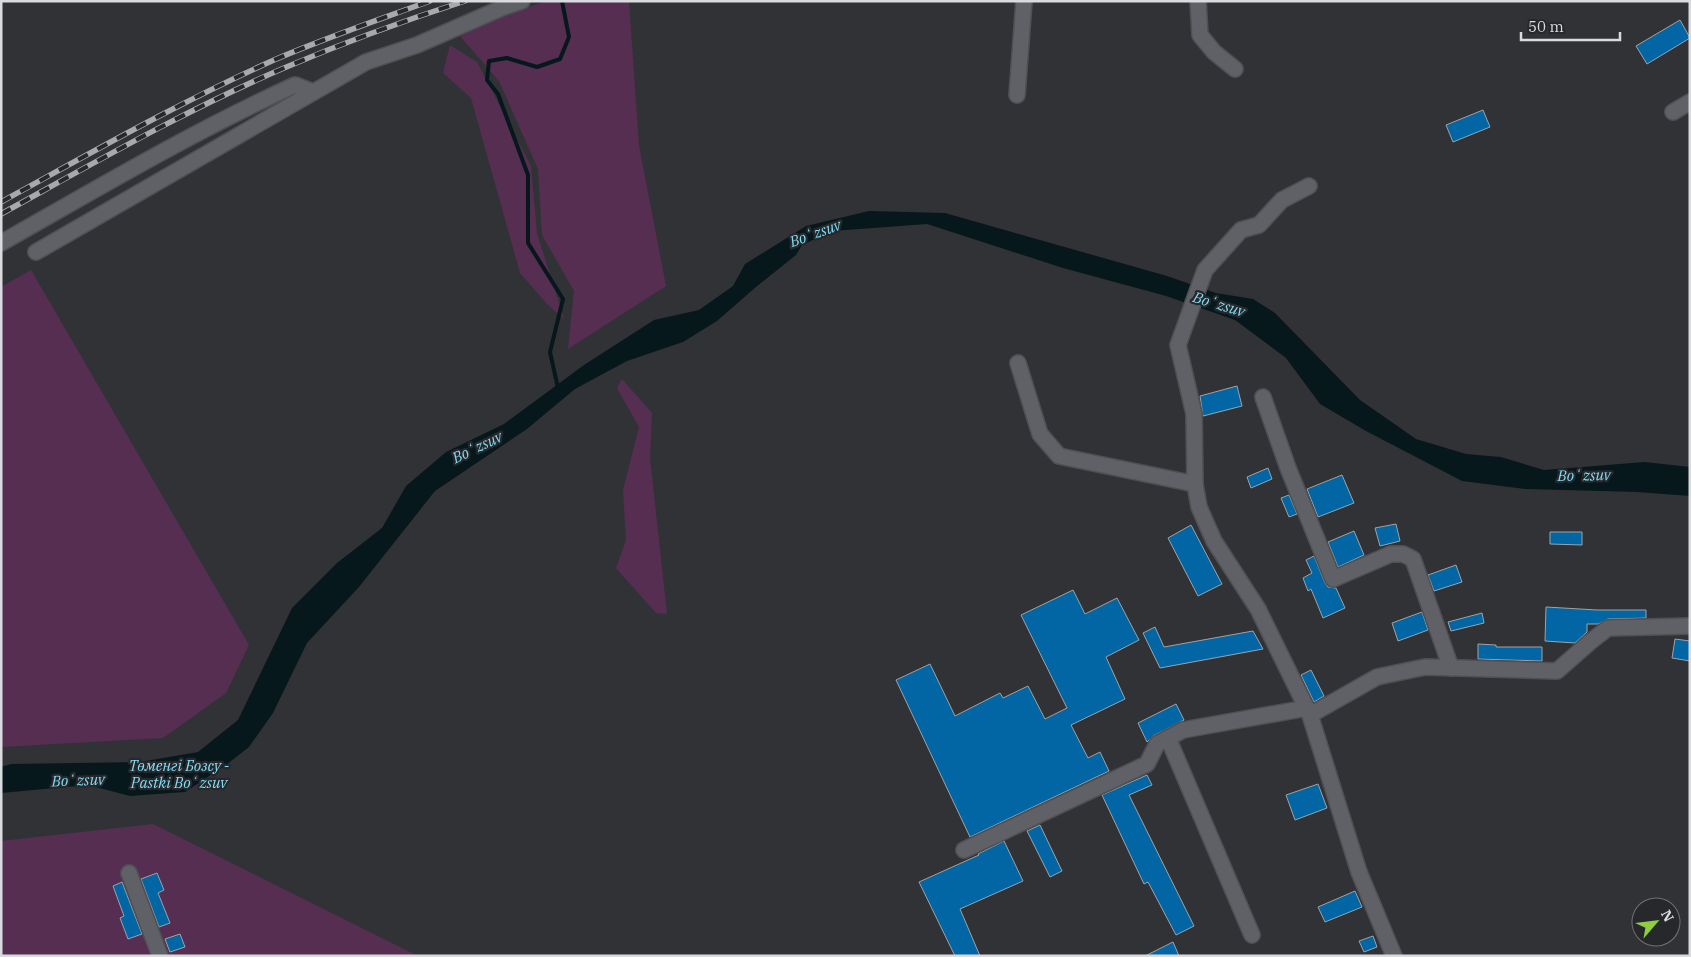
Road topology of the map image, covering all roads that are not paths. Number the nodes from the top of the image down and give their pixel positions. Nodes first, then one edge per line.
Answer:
1 (522, 1) edge
2 (1024, 1) edge
3 (1198, 1) edge
4 (1235, 68) dead end
5 (313, 92) junction
6 (1017, 94) dead end
7 (1690, 102) edge
8 (1673, 112) dead end
9 (1309, 186) dead end
10 (1, 243) edge
11 (36, 252) dead end
12 (1018, 363) dead end
13 (1264, 397) dead end
14 (1195, 484) junction
15 (1690, 626) edge
16 (1451, 668) junction
17 (1308, 711) junction
18 (1168, 738) junction
19 (964, 850) dead end
20 (129, 873) dead end
21 (1252, 935) dead end
22 (160, 956) edge
23 (1394, 956) edge

1 - 5 street
2 - 6 street
3 - 4 street
5 - 10 street
5 - 11 street
7 - 8 street
9 - 14 street
12 - 14 street
13 - 16 street
14 - 17 street
15 - 16 street
16 - 17 street
17 - 18 street
17 - 23 street
18 - 19 street
18 - 21 street
20 - 22 street

